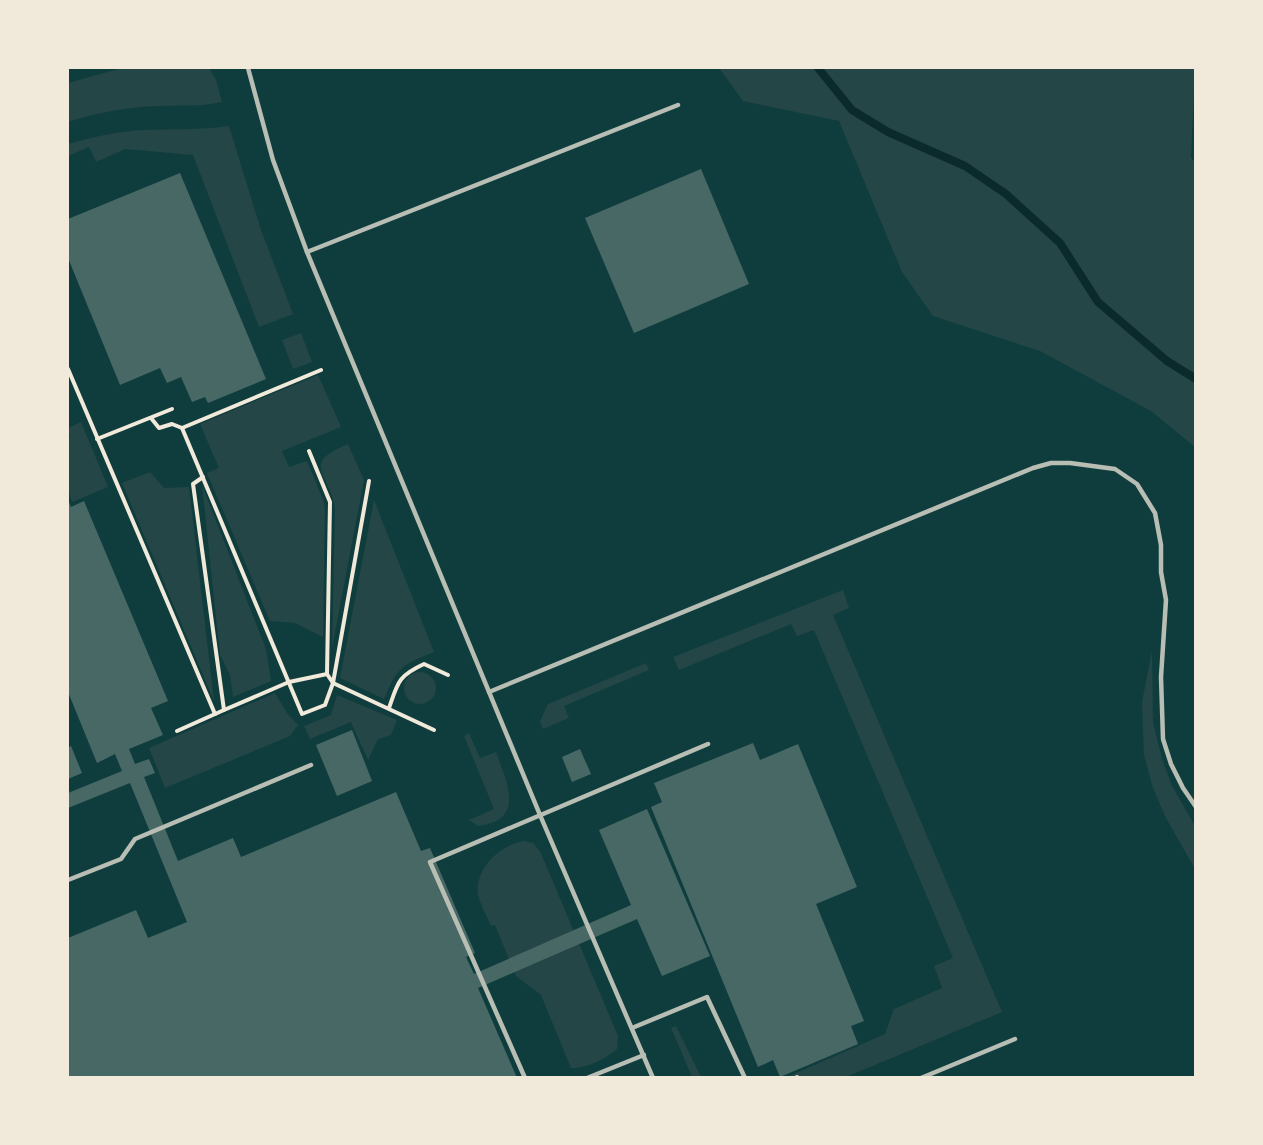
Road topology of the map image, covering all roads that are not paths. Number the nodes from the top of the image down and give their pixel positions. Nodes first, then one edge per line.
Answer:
1 (248, 68) edge
2 (678, 105) dead end
3 (306, 252) junction
4 (489, 692) junction
5 (708, 744) dead end
6 (311, 765) dead end
7 (1196, 807) edge
8 (540, 815) junction
9 (68, 880) edge
10 (632, 1028) junction
11 (1016, 1039) dead end
12 (644, 1055) junction
13 (525, 1077) edge
14 (587, 1077) edge
15 (653, 1077) edge
16 (745, 1077) edge
17 (921, 1077) edge

1 - 3 lane
2 - 3 lane
3 - 4 lane
4 - 7 lane
4 - 8 lane
5 - 8 lane
6 - 9 lane
8 - 10 lane
8 - 13 lane
10 - 12 lane
10 - 16 lane
11 - 17 lane
12 - 14 lane
12 - 15 lane

